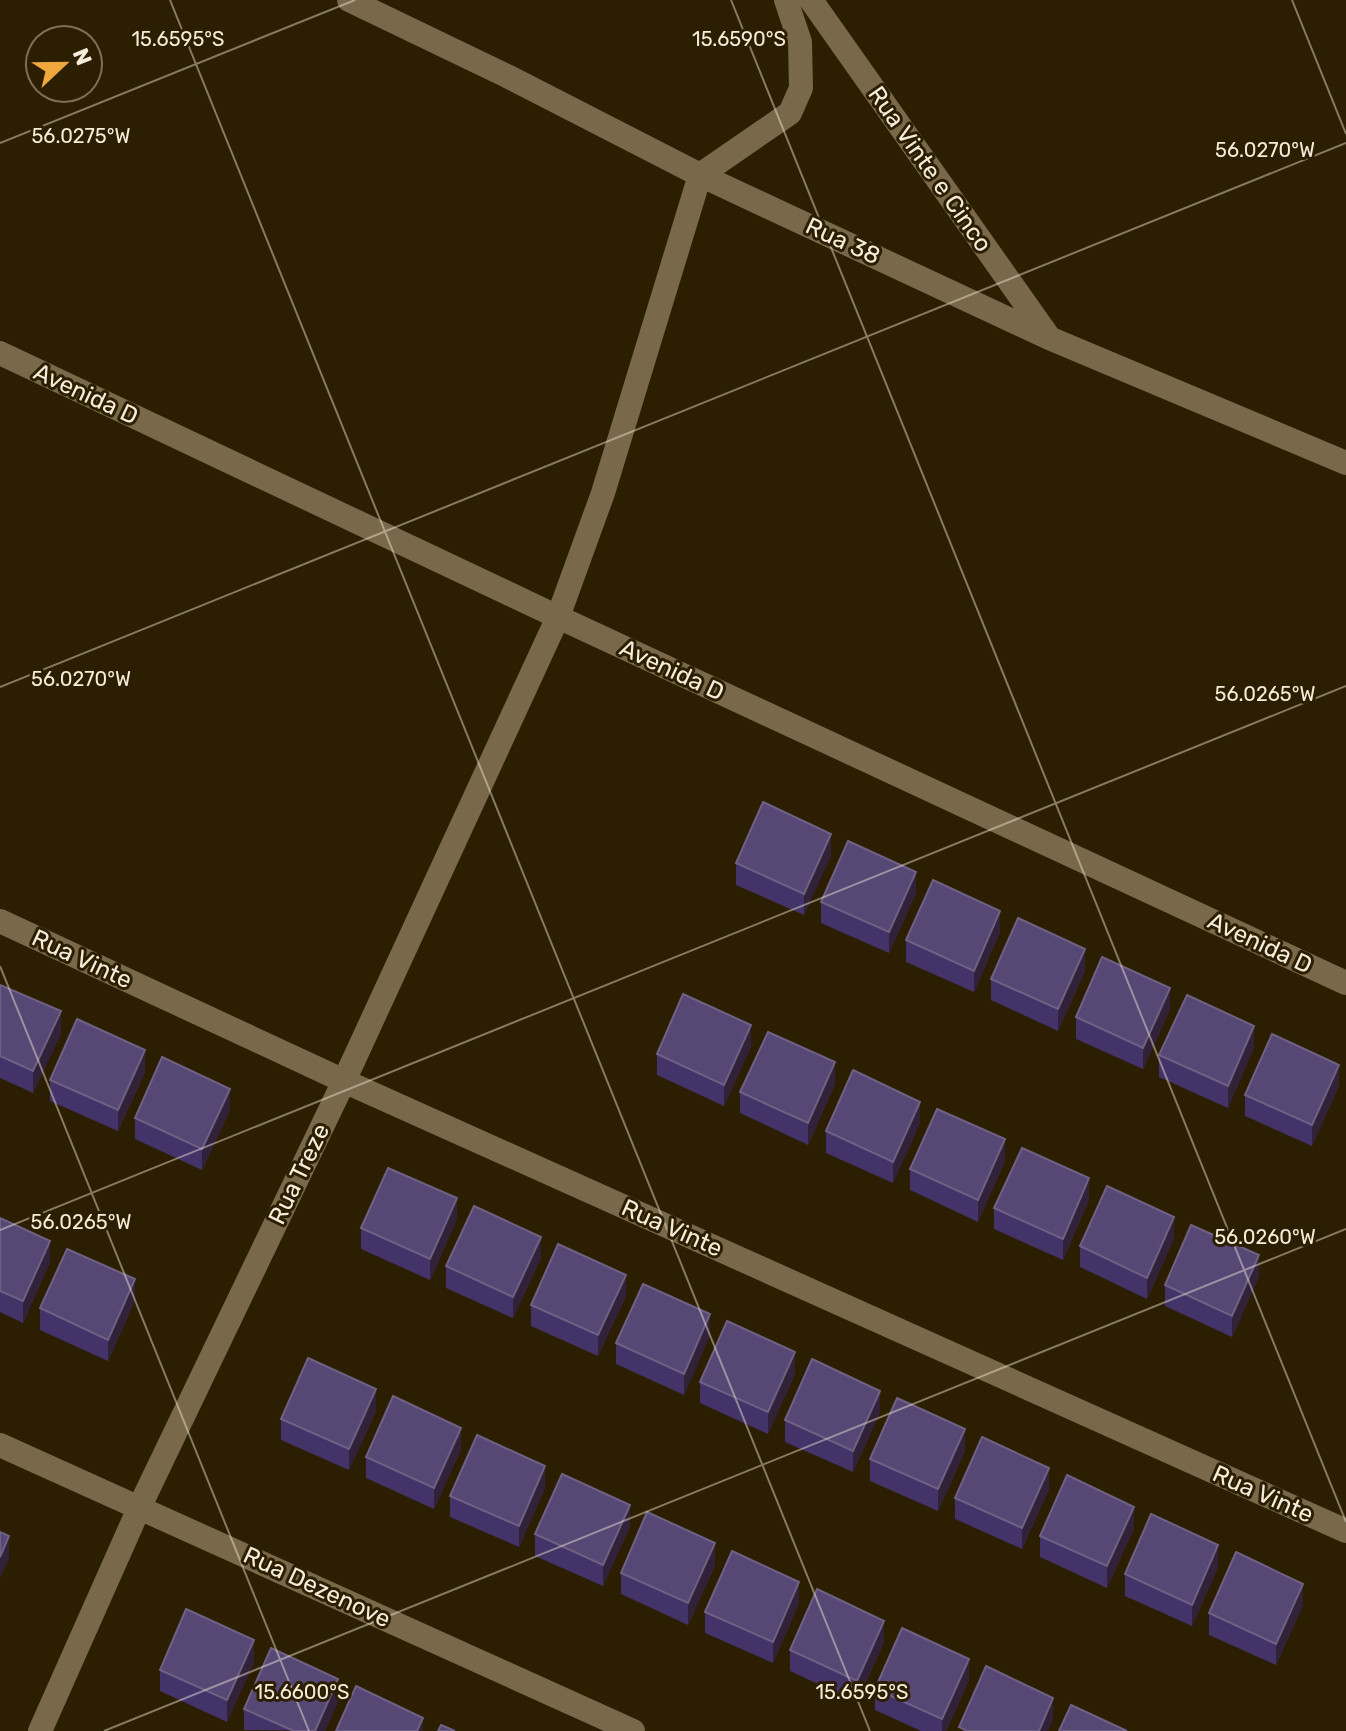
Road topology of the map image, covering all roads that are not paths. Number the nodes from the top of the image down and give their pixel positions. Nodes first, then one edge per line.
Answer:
1 (349, 0) edge
2 (786, 0) edge
3 (811, 0) edge
4 (700, 175) junction
5 (1049, 338) junction
6 (0, 353) edge
7 (1346, 463) edge
8 (558, 617) junction
9 (0, 921) edge
10 (1346, 983) edge
11 (344, 1081) junction
12 (0, 1445) edge
13 (140, 1506) junction
14 (1346, 1531) edge
15 (40, 1731) edge
16 (633, 1731) edge

1 - 4 street, Rua 38
2 - 4 street
3 - 5 street, Rua Vinte e Cinco
4 - 5 street, Rua 38
4 - 8 street, Rua Treze
5 - 7 street, Rua 38
6 - 8 street, Avenida D
8 - 10 street, Avenida D
8 - 11 street, Rua Treze
9 - 11 street, Rua Vinte
11 - 13 street, Rua Treze
11 - 14 street, Rua Vinte
12 - 13 street, Rua Dezenove
13 - 15 street, Rua Treze
13 - 16 street, Rua Dezenove

